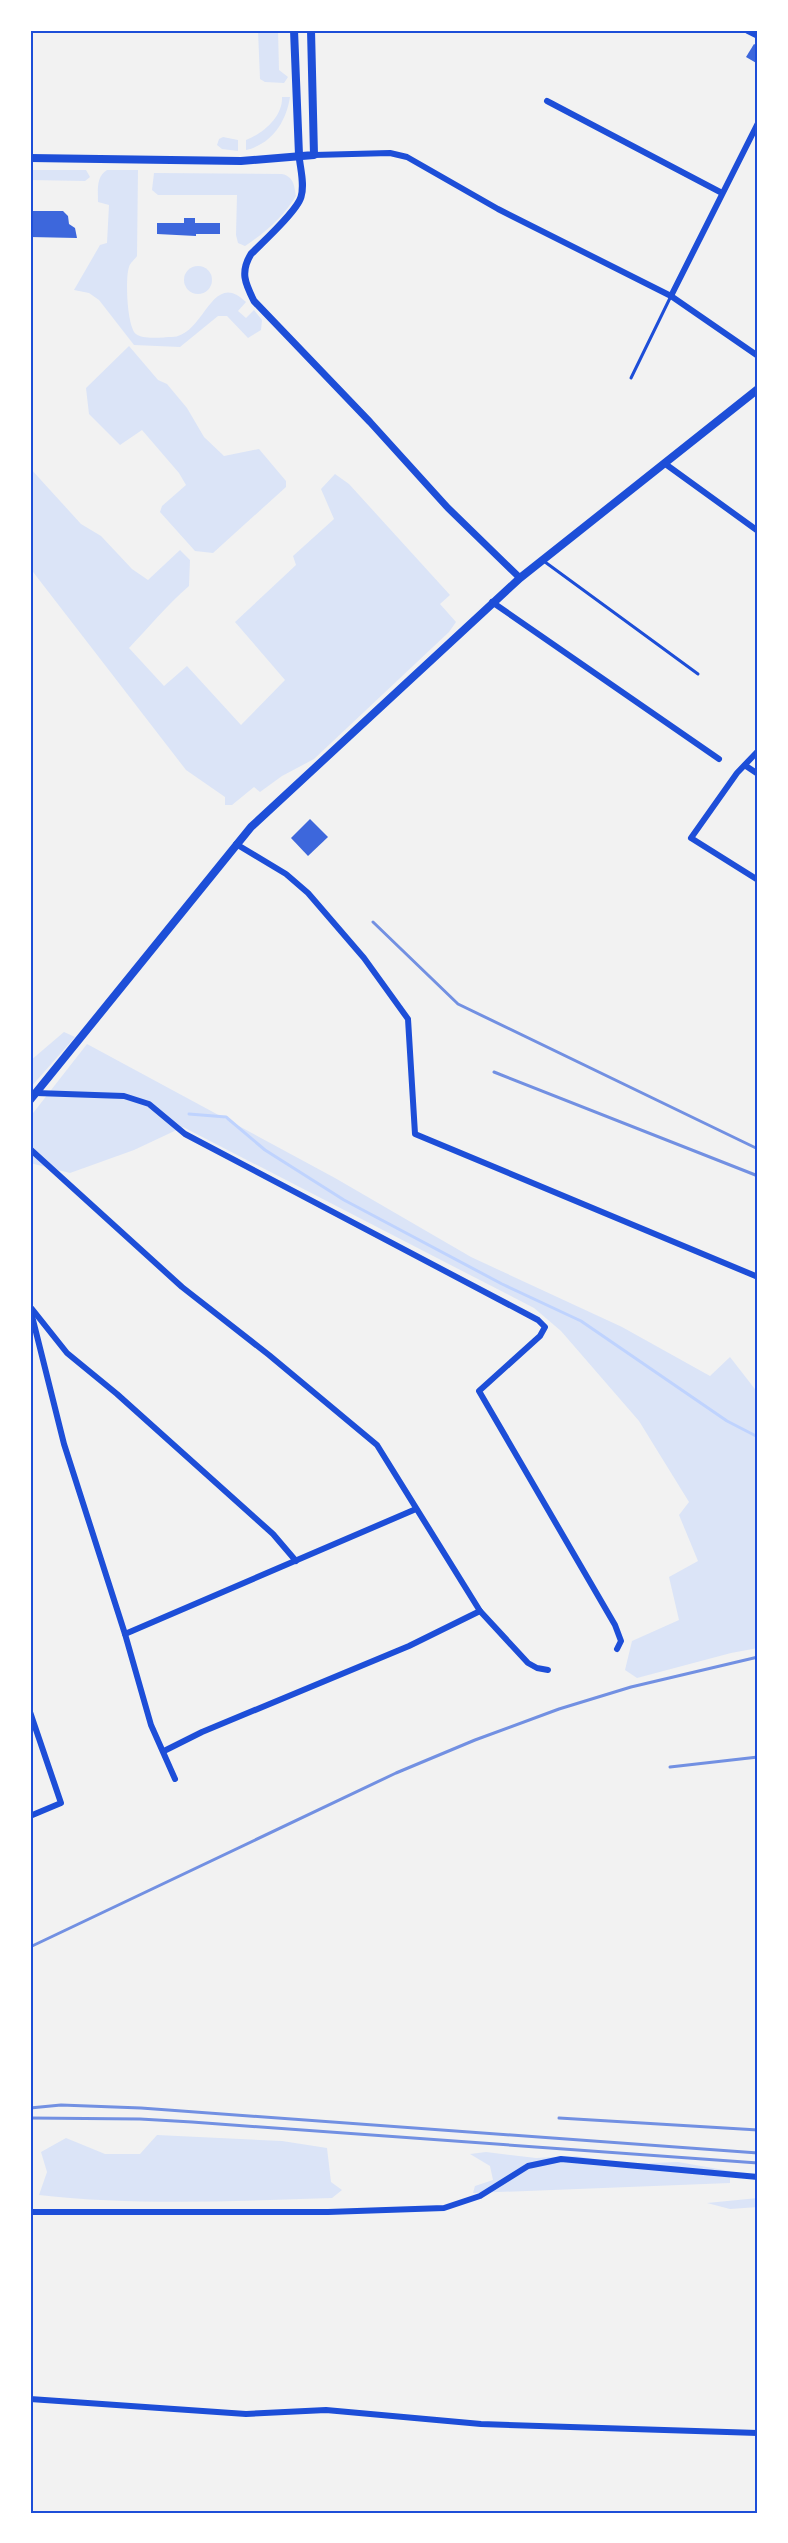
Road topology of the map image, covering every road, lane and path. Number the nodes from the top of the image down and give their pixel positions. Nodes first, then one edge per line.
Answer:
1 (294, 30) edge
2 (311, 30) edge
3 (748, 30) edge
4 (758, 35) edge
5 (547, 101) dead end
6 (758, 123) edge
7 (299, 155) junction
8 (314, 155) junction
9 (30, 158) edge
10 (722, 192) junction
11 (671, 296) junction
12 (758, 356) edge
13 (631, 378) dead end
14 (758, 389) edge
15 (664, 463) junction
16 (758, 531) edge
17 (542, 560) junction
18 (519, 578) junction
19 (492, 602) junction
20 (698, 674) dead end
21 (758, 751) edge
22 (719, 759) dead end
23 (746, 766) junction
24 (758, 774) edge
25 (236, 844) junction
26 (758, 880) edge
27 (33, 1097) edge
28 (30, 1149) edge
29 (758, 1277) edge
30 (30, 1307) edge
31 (416, 1509) junction
32 (296, 1561) junction
33 (480, 1611) junction
34 (125, 1634) junction
35 (617, 1649) dead end
36 (548, 1670) dead end
37 (30, 1712) edge
38 (164, 1751) junction
39 (175, 1779) dead end
40 (30, 1816) edge
41 (758, 2177) edge
42 (30, 2212) edge
43 (30, 2399) edge
44 (758, 2433) edge

1 - 7 main road
2 - 8 main road
3 - 4 main road
5 - 10 street
6 - 10 street
7 - 8 main road
7 - 9 main road
7 - 18 street
8 - 11 street
10 - 11 street
11 - 12 street
11 - 13 lane
14 - 15 main road
15 - 16 street
15 - 17 main road
17 - 18 main road
17 - 20 lane
18 - 19 main road
19 - 22 street
19 - 25 main road
21 - 23 street
23 - 24 street
23 - 26 street
25 - 27 main road
25 - 29 street
27 - 35 street
28 - 31 street
30 - 32 street
30 - 34 street
31 - 32 street
31 - 33 street
32 - 34 street
33 - 36 street
33 - 38 street
34 - 38 street
37 - 40 street
38 - 39 street
41 - 42 street
43 - 44 street

